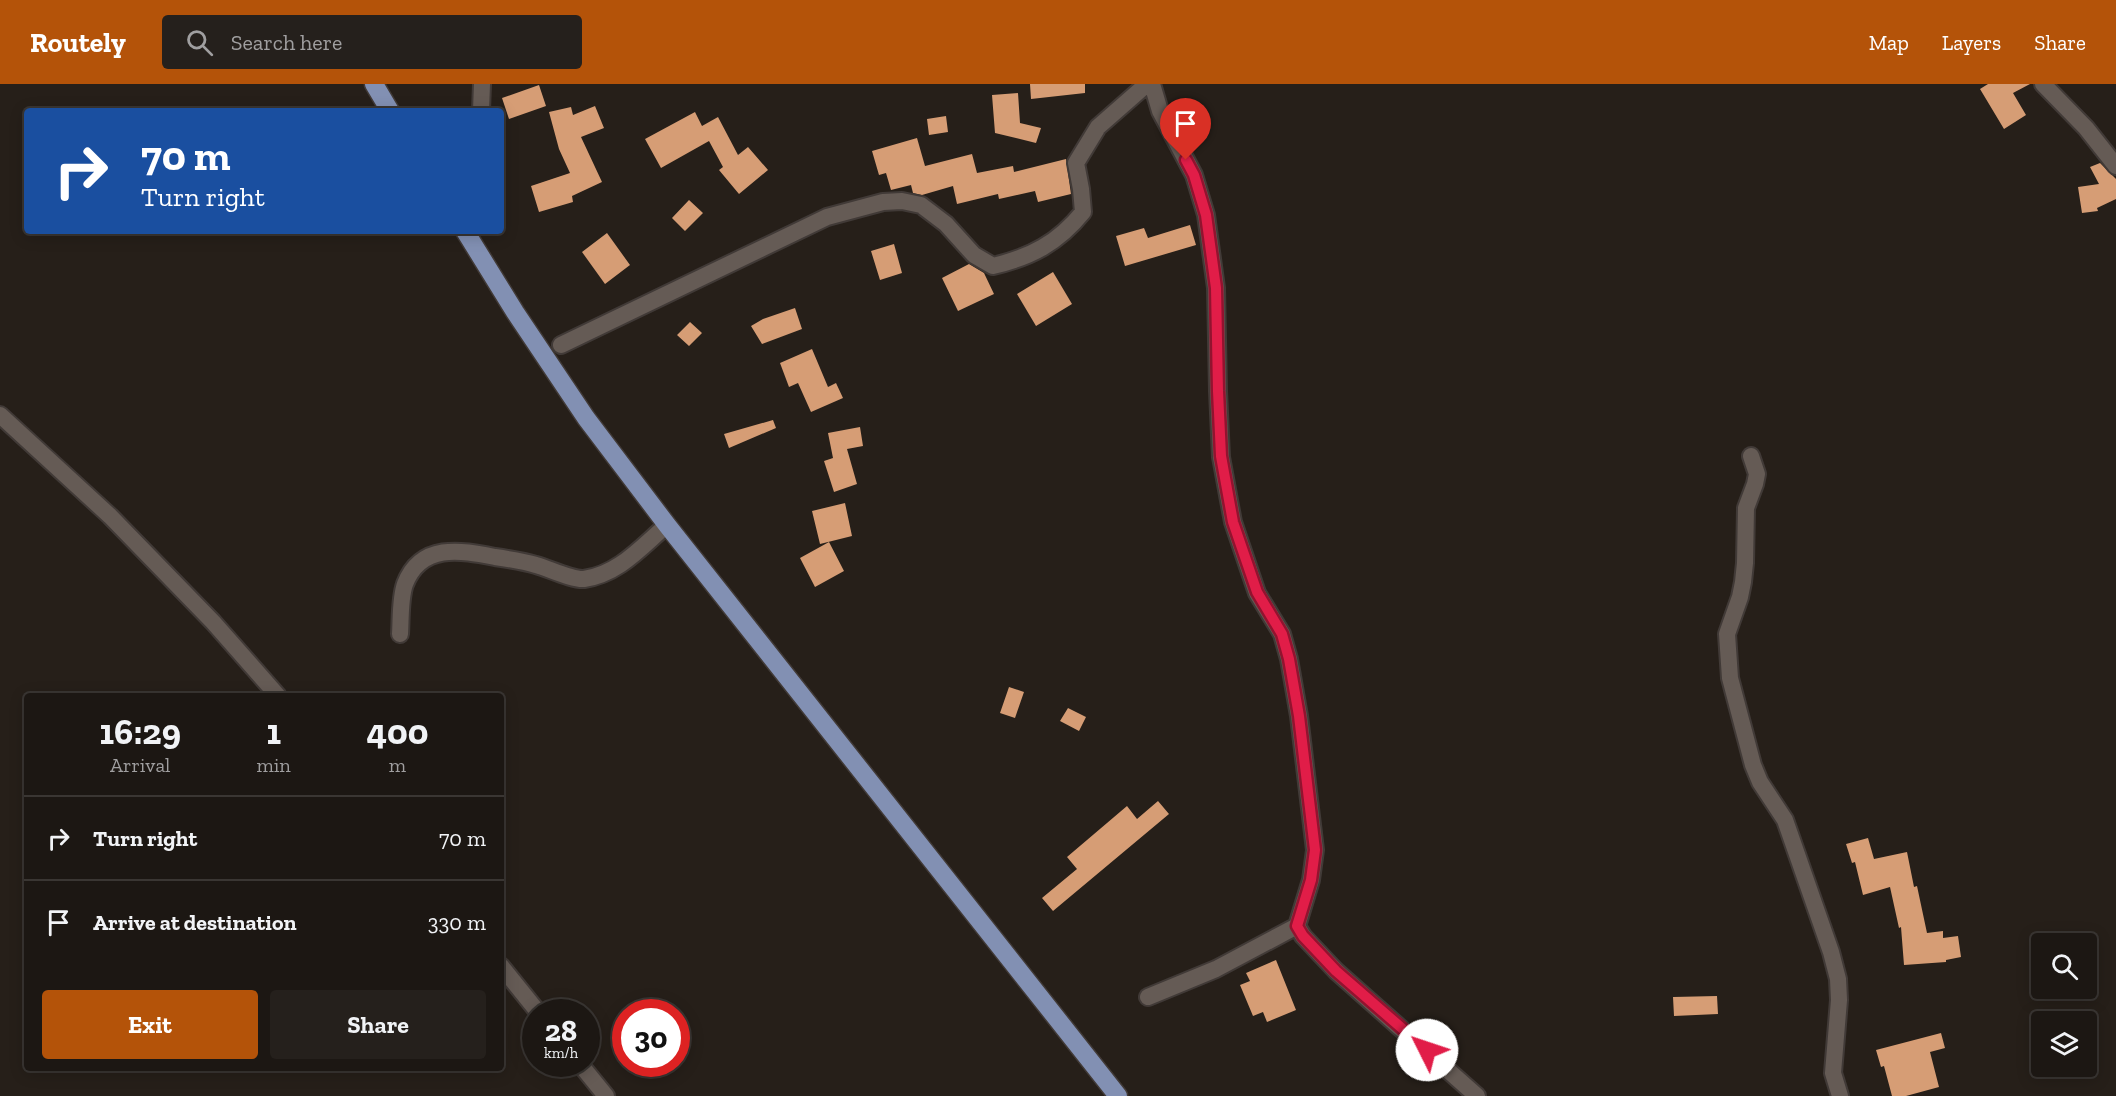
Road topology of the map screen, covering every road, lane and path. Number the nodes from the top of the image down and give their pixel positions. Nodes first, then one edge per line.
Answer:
1 (374, 84) edge
2 (482, 84) edge
3 (1147, 84) edge
4 (1152, 84) edge
5 (2043, 84) edge
6 (388, 108) edge
7 (481, 108) edge
8 (2116, 166) edge
9 (467, 234) edge
10 (561, 345) dead end
11 (0, 414) edge
12 (1750, 456) dead end
13 (667, 525) junction
14 (400, 634) dead end
15 (275, 693) edge
16 (1297, 926) junction
17 (504, 970) edge
18 (1148, 997) dead end
19 (528, 999) edge
20 (591, 1077) edge
21 (606, 1096) edge
22 (1118, 1096) edge
23 (1478, 1096) edge
24 (1840, 1096) edge

1 - 6 main road
2 - 7 street
3 - 10 street
4 - 16 street
5 - 8 street
9 - 13 main road
11 - 15 street
12 - 24 street
13 - 14 street
13 - 22 main road
16 - 18 street
16 - 23 street
17 - 19 street
20 - 21 street

